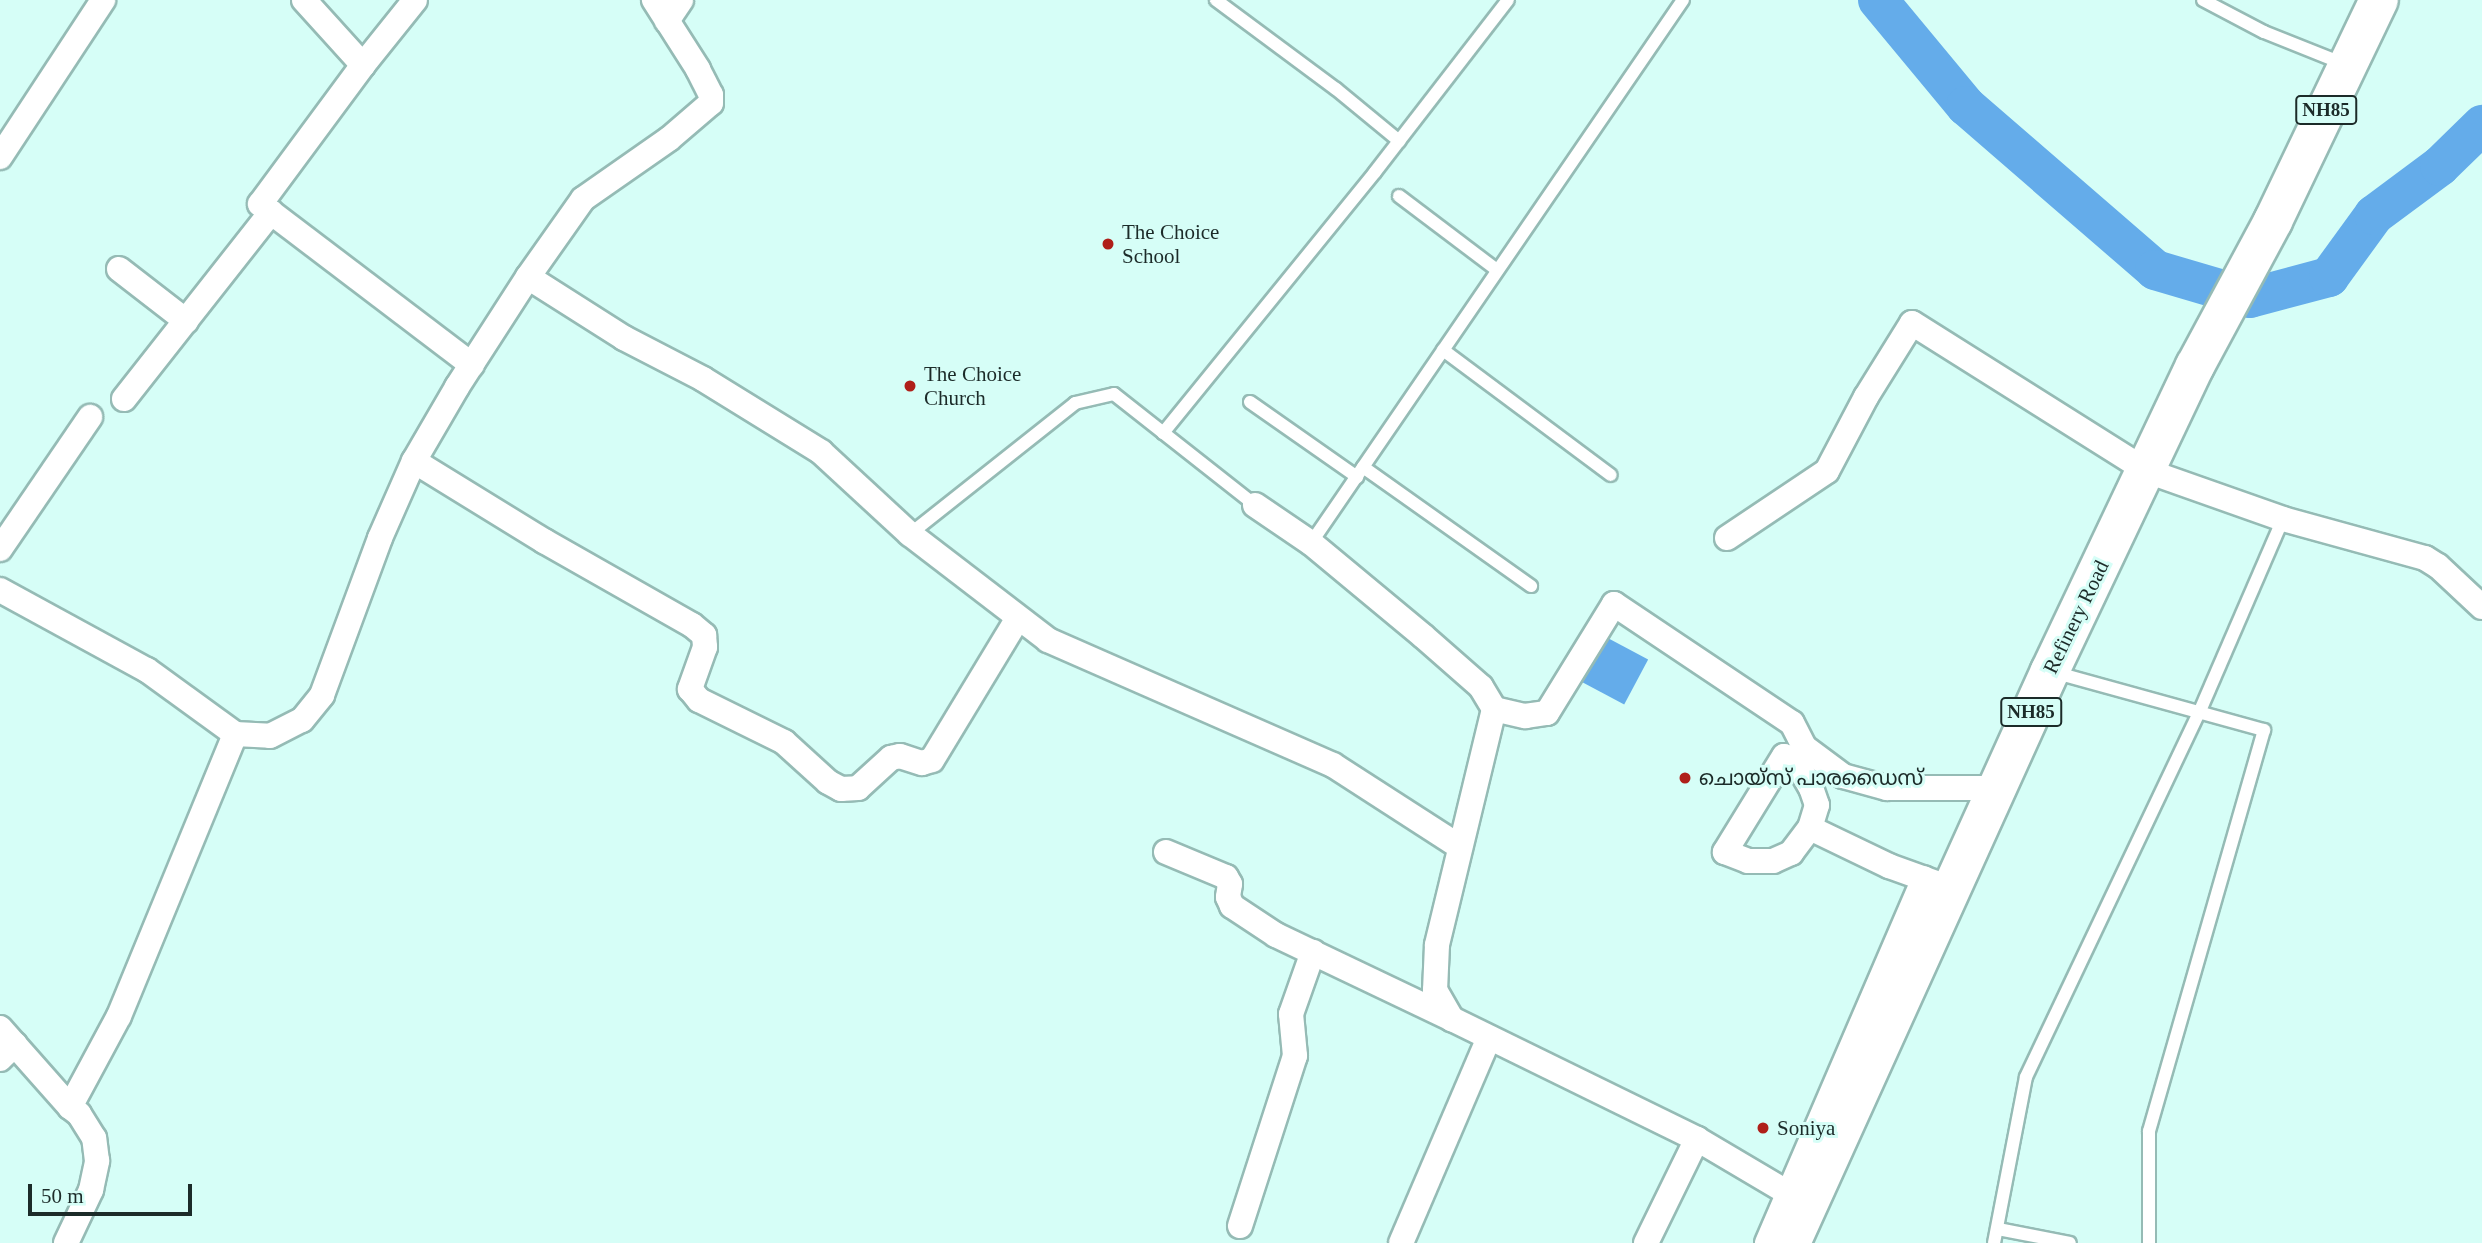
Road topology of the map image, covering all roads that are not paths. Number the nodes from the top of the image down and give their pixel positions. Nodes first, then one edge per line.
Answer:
1 (103, 0) edge
2 (304, 0) edge
3 (415, 0) edge
4 (654, 0) edge
5 (681, 0) edge
6 (1216, 0) edge
7 (1508, 0) edge
8 (1683, 0) edge
9 (2203, 0) edge
10 (2379, 0) edge
11 (667, 21) junction
12 (363, 65) junction
13 (2348, 65) junction
14 (1399, 141) junction
15 (0, 157) edge
16 (1399, 196) dead end
17 (271, 212) junction
18 (119, 270) dead end
19 (1497, 270) junction
20 (528, 276) junction
21 (186, 321) junction
22 (1443, 350) junction
23 (472, 365) junction
24 (124, 399) dead end
25 (1250, 402) dead end
26 (90, 417) dead end
27 (1163, 433) junction
28 (414, 461) junction
29 (2150, 463) junction
30 (1360, 472) junction
31 (1611, 475) dead end
32 (1255, 505) joint
33 (2283, 519) junction
34 (910, 534) junction
35 (1727, 538) dead end
36 (1311, 543) junction
37 (0, 549) edge
38 (1531, 586) dead end
39 (0, 590) edge
40 (2482, 607) edge
41 (1018, 618) junction
42 (2050, 671) junction
43 (1494, 709) junction
44 (2199, 713) junction
45 (235, 733) junction
46 (1997, 788) junction
47 (1810, 828) dead end
48 (1460, 847) junction
49 (1166, 852) dead end
50 (1939, 884) junction
51 (1313, 952) junction
52 (1452, 1019) junction
53 (1489, 1038) junction
54 (5, 1044) edge
55 (70, 1107) junction
56 (1697, 1139) junction
57 (1790, 1194) junction
58 (1240, 1226) dead end
59 (1998, 1229) junction
60 (66, 1243) edge
61 (1401, 1243) edge
62 (1646, 1243) edge
63 (1767, 1243) edge
64 (1791, 1243) edge
65 (1994, 1243) edge
66 (2070, 1243) edge
67 (2149, 1243) edge

1 - 15 street
2 - 12 street
3 - 12 street
4 - 11 street
5 - 11 street
6 - 14 lane
7 - 14 lane
8 - 19 lane
9 - 13 lane
10 - 13 highway, Refinery Road / NH85
11 - 20 street
12 - 17 street
13 - 29 highway, Refinery Road / NH85
14 - 27 lane
16 - 19 lane
17 - 21 street
17 - 23 street
18 - 21 street
19 - 22 lane
20 - 23 street
20 - 34 street
21 - 24 street
22 - 30 lane
22 - 31 lane
23 - 28 street
25 - 30 lane
26 - 37 street
27 - 32 lane
27 - 34 lane
28 - 41 street
28 - 45 street
29 - 33 street
29 - 35 street
29 - 42 highway, Refinery Road / NH85
30 - 36 lane
30 - 38 lane
32 - 36 street
33 - 40 street
33 - 44 lane
34 - 41 street
36 - 43 street
39 - 45 street
41 - 48 street
42 - 44 lane
42 - 46 highway, Refinery Road / NH85
43 - 46 street
43 - 48 street
44 - 59 lane
44 - 67 lane
45 - 55 street
46 - 50 highway, Refinery Road / NH85
47 - 50 street
48 - 52 street
49 - 51 street
50 - 57 street
50 - 64 highway, Refinery Road / NH85
51 - 52 street
51 - 58 street
52 - 53 street
53 - 56 street
53 - 61 street
54 - 55 street
55 - 60 street
56 - 57 street
56 - 62 street
57 - 63 street
59 - 65 lane
59 - 66 lane

